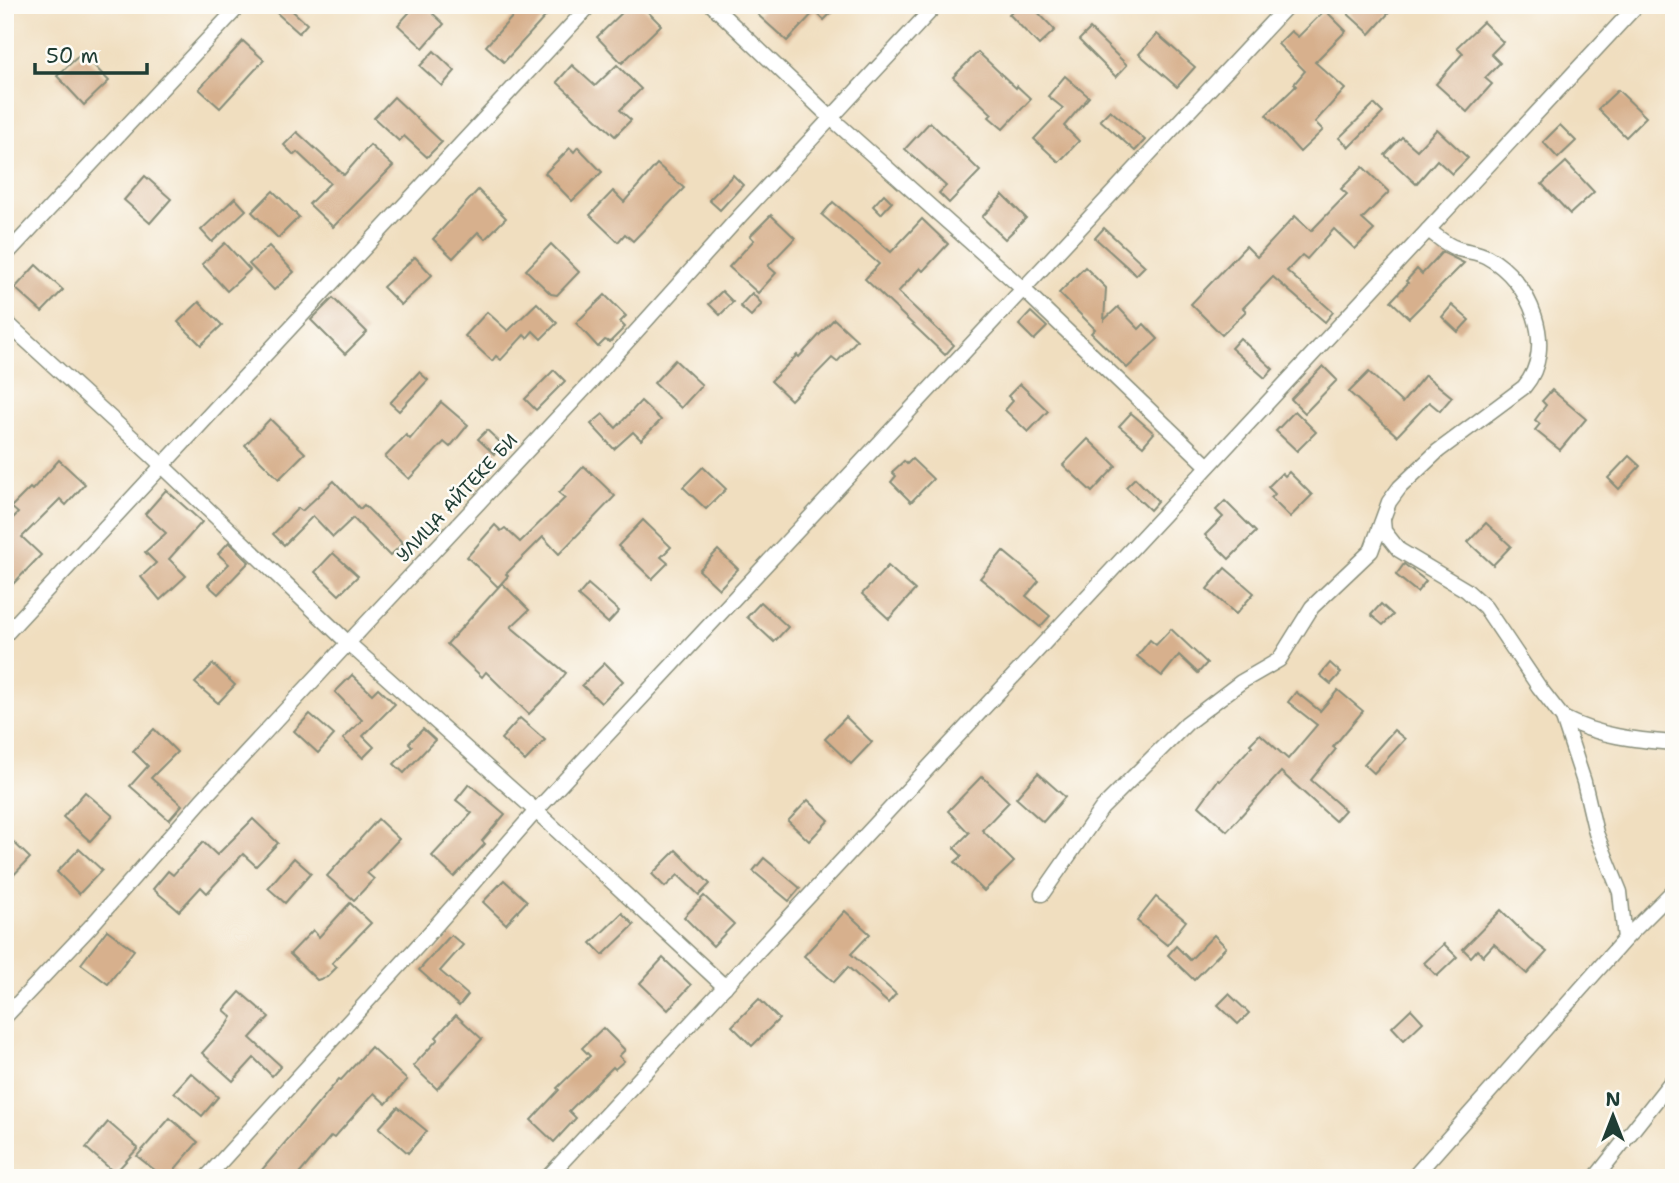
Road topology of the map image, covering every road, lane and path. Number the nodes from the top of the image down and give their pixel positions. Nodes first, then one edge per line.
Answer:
1 (240, 5) edge
2 (590, 5) edge
3 (712, 5) edge
4 (936, 5) edge
5 (1288, 5) edge
6 (1637, 5) edge
7 (831, 118) junction
8 (1428, 230) junction
9 (5, 256) edge
10 (1023, 289) junction
11 (5, 321) edge
12 (162, 466) junction
13 (1208, 466) junction
14 (1383, 521) junction
15 (1399, 550) junction
16 (1371, 551) junction
17 (5, 635) edge
18 (347, 642) junction
19 (1563, 718) junction
20 (1674, 743) edge
21 (536, 811) junction
22 (1674, 890) edge
23 (1042, 894) dead end
24 (1625, 939) junction
25 (724, 987) junction
26 (5, 1017) edge
27 (1674, 1078) edge
28 (206, 1178) edge
29 (547, 1178) edge
30 (1413, 1178) edge
31 (1595, 1178) edge

1 - 9 street
2 - 12 street
3 - 7 street
4 - 7 street, УЛИЦА АЙТЕКЕ БИ
5 - 10 street
6 - 8 street
7 - 10 street
7 - 18 street, УЛИЦА АЙТЕКЕ БИ
8 - 13 street
8 - 14 street
10 - 13 street
10 - 21 street
11 - 12 street
12 - 17 street
12 - 18 street
13 - 25 street
14 - 15 street
14 - 16 street
15 - 16 street
15 - 19 street
16 - 23 street
18 - 21 street
18 - 26 street, УЛИЦА АЙТЕКЕ БИ
19 - 20 street
19 - 24 street
21 - 25 street
21 - 28 street
22 - 24 street
24 - 30 street
25 - 29 street
27 - 31 street

